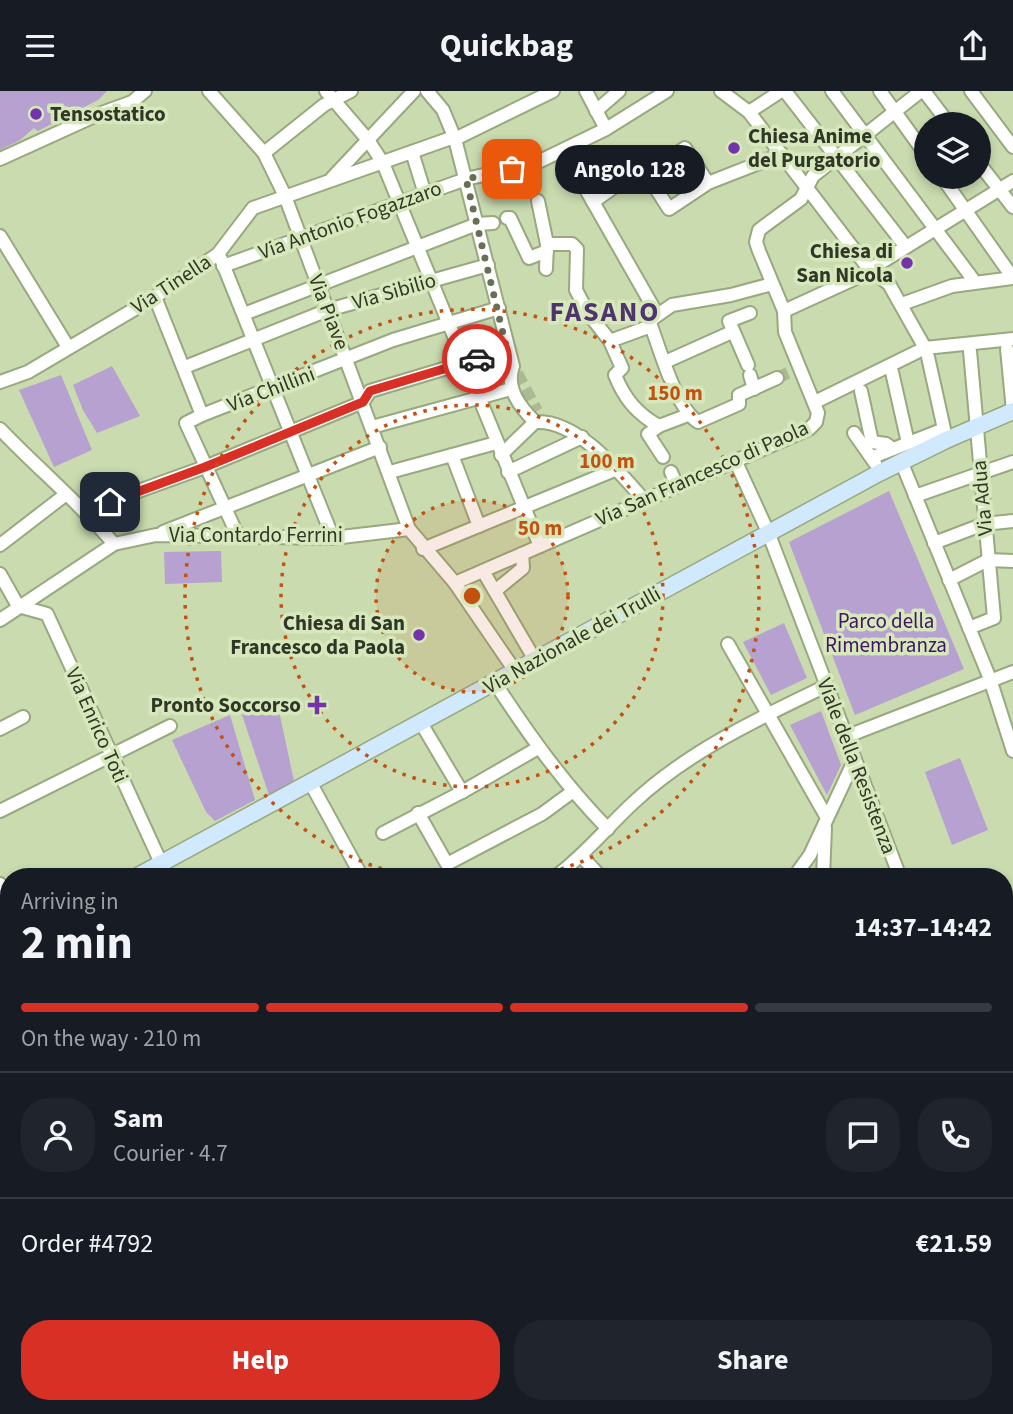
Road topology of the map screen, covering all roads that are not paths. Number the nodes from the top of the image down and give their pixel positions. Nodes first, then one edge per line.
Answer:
1 (145, 91) edge
2 (209, 91) edge
3 (326, 91) edge
4 (351, 91) edge
5 (414, 91) edge
6 (427, 91) edge
7 (553, 91) edge
8 (586, 91) edge
9 (618, 91) edge
10 (667, 91) edge
11 (721, 91) edge
12 (783, 91) edge
13 (832, 91) edge
14 (880, 91) edge
15 (923, 91) edge
16 (971, 91) edge
17 (334, 102) junction
18 (596, 111) junction
19 (749, 112) junction
20 (895, 112) junction
21 (940, 112) edge
22 (606, 128) junction
23 (867, 136) junction
24 (455, 138) junction
25 (914, 138) edge
26 (368, 140) junction
27 (1013, 147) edge
28 (564, 151) junction
29 (412, 152) junction
30 (264, 153) junction
31 (782, 154) junction
32 (838, 157) junction
33 (0, 159) edge
34 (383, 163) junction
35 (646, 173) junction
36 (332, 178) junction
37 (466, 179) junction
38 (991, 179) edge
39 (1013, 181) edge
40 (708, 183) junction
41 (807, 188) junction
42 (951, 189) edge
43 (999, 189) junction
44 (425, 194) junction
45 (285, 196) junction
46 (538, 201) dead end
47 (593, 202) junction
48 (400, 203) junction
49 (1013, 207) edge
50 (966, 210) junction
51 (507, 218) dead end
52 (493, 223) dead end
53 (477, 224) junction
54 (937, 228) junction
55 (300, 238) junction
56 (2, 242) edge
57 (418, 246) junction
58 (547, 247) junction
59 (906, 247) junction
60 (221, 260) junction
61 (488, 265) junction
62 (546, 269) dead end
63 (869, 269) junction
64 (1013, 278) edge
65 (433, 280) junction
66 (975, 282) junction
67 (318, 284) junction
68 (772, 284) junction
69 (155, 297) junction
70 (902, 304) junction
71 (499, 307) junction
72 (328, 310) junction
73 (784, 311) junction
74 (750, 313) dead end
75 (244, 314) junction
76 (654, 320) junction
77 (449, 322) junction
78 (732, 332) junction
79 (255, 339) junction
80 (610, 341) junction
81 (1010, 344) edge
82 (68, 347) junction
83 (507, 350) junction
84 (970, 351) dead end
85 (927, 352) junction
86 (347, 360) junction
87 (665, 362) junction
88 (465, 363) junction
89 (185, 367) junction
90 (892, 372) dead end
91 (777, 378) tunnel mouth
92 (0, 383) edge
93 (274, 388) junction
94 (511, 389) junction
95 (754, 389) junction
96 (861, 391) dead end
97 (480, 398) junction
98 (363, 402) junction
99 (815, 402) junction
100 (1013, 411) edge
101 (202, 415) junction
102 (538, 418) junction
103 (693, 419) junction
104 (659, 426) junction
105 (977, 427) junction
106 (372, 428) junction
107 (0, 429) edge
108 (291, 431) junction
109 (853, 433) dead end
110 (582, 437) junction
111 (908, 443) junction
112 (380, 447) junction
113 (499, 449) junction
114 (452, 455) junction
115 (897, 455) junction
116 (663, 457) dead end
117 (873, 457) junction
118 (735, 460) junction
119 (1013, 462) edge
120 (205, 467) junction
121 (617, 469) junction
122 (390, 472) junction
123 (508, 472) junction
124 (671, 472) dead end
125 (879, 473) junction
126 (980, 474) junction
127 (308, 475) junction
128 (677, 486) junction
129 (65, 495) junction
130 (915, 496) junction
131 (644, 500) junction
132 (524, 507) junction
133 (223, 508) junction
134 (86, 510) junction
135 (1013, 521) edge
136 (984, 524) junction
137 (479, 526) junction
138 (409, 529) junction
139 (768, 532) junction
140 (237, 534) junction
141 (156, 535) junction
142 (333, 538) junction
143 (934, 543) junction
144 (114, 544) junction
145 (0, 545) edge
146 (540, 546) junction
147 (423, 549) junction
148 (522, 554) junction
149 (988, 560) junction
150 (1013, 561) edge
151 (483, 571) junction
152 (0, 573) edge
153 (949, 580) junction
154 (455, 583) junction
155 (495, 591) junction
156 (18, 606) junction
157 (0, 619) edge
158 (969, 628) junction
159 (728, 644) dead end
160 (535, 660) junction
161 (515, 671) junction
162 (1013, 672) edge
163 (990, 679) junction
164 (495, 683) junction
165 (826, 686) junction
166 (767, 715) junction
167 (23, 717) dead end
168 (421, 723) junction
169 (170, 726) dead end
170 (0, 729) edge
171 (845, 737) junction
172 (538, 748) junction
173 (1013, 751) edge
174 (111, 756) junction
175 (854, 761) junction
176 (310, 782) junction
177 (462, 792) junction
178 (572, 793) junction
179 (0, 811) edge
180 (418, 813) junction
181 (826, 816) junction
182 (608, 829) junction
183 (383, 833) dead end
184 (582, 857) junction
185 (161, 863) junction
186 (152, 868) edge
187 (357, 868) edge
188 (567, 868) edge
189 (592, 868) edge
190 (801, 868) edge
191 (823, 868) edge
192 (896, 868) edge

1 - 33 street
2 - 30 street, Via Piave
3 - 17 street
4 - 17 street
5 - 26 street
6 - 24 street
7 - 24 street
8 - 18 street
9 - 18 street
10 - 22 street, Via Antonio Fogazzaro
11 - 19 street
12 - 19 street
12 - 32 street
13 - 23 street
14 - 20 street
15 - 20 street
15 - 21 street
16 - 27 street
17 - 26 street
17 - 30 street
18 - 22 street
19 - 31 street
20 - 23 street
20 - 25 street
22 - 28 street, Via Antonio Fogazzaro
23 - 32 street
23 - 54 street
24 - 29 street
24 - 37 street
26 - 34 street
26 - 36 street
28 - 37 street, Via Antonio Fogazzaro
28 - 47 street
29 - 34 street
29 - 44 street
30 - 45 street, Via Piave
31 - 40 street
31 - 41 street
32 - 41 street
32 - 59 street
34 - 36 street, Via Tinella
34 - 48 street
35 - 40 street
35 - 40 street
35 - 47 street
36 - 45 street, Via Tinella
37 - 44 street, Via Antonio Fogazzaro
37 - 53 street
38 - 43 street
39 - 43 street
41 - 63 street
41 - 68 street
42 - 50 street
43 - 49 street
43 - 50 street
44 - 48 street, Via Antonio Fogazzaro
45 - 55 street, Via Piave
45 - 60 street, Via Tinella
46 - 58 street
47 - 76 street
48 - 55 street, Via Antonio Fogazzaro
48 - 57 street
50 - 54 street
50 - 64 street
51 - 58 street
52 - 53 street
53 - 57 street
53 - 61 street
54 - 59 street
54 - 66 street
55 - 60 street, Via Antonio Fogazzaro
55 - 67 street, Via Piave
56 - 82 street
57 - 65 street
57 - 67 street
58 - 62 street
58 - 80 street
59 - 63 street
60 - 69 street, Via Tinella
60 - 75 street
61 - 65 street, Via Sibilio
61 - 71 street
63 - 70 street
63 - 73 street
64 - 66 street
65 - 72 street, Via Sibilio
65 - 77 street
66 - 70 street
67 - 72 street, Via Piave
67 - 75 street
68 - 73 street
68 - 76 street
69 - 82 street, Via Tinella
69 - 89 street
70 - 85 street
71 - 77 street, Via Chillini
71 - 83 street
72 - 79 street, Via Sibilio
72 - 86 street, Via Piave
73 - 99 street
74 - 78 street
75 - 79 street
76 - 80 street
76 - 87 street
77 - 86 street, Via Chillini
77 - 88 street
78 - 87 street
78 - 95 street
79 - 89 street, Via Sibilio
79 - 93 street
80 - 104 street
81 - 85 street
81 - 100 street
82 - 92 street, Via Tinella
83 - 88 street
83 - 94 street
84 - 105 street, Via Adua
85 - 99 street
85 - 111 street
86 - 93 street, Via Chillini
86 - 98 street, Via Piave
87 - 103 street
88 - 97 street
88 - 98 street
89 - 101 street
90 - 111 street
91 - 95 street
93 - 101 street, Via Chillini
93 - 108 street
94 - 97 street
94 - 102 street
95 - 103 street
96 - 115 street
97 - 106 street
97 - 113 street
98 - 106 street, Via Piave
98 - 108 street
99 - 118 street, Via San Francesco di Paola
100 - 105 street, Via Nazionale dei Trulli
101 - 120 street
102 - 110 street
102 - 113 street
103 - 104 street
104 - 116 street
105 - 115 street, Via Nazionale dei Trulli
105 - 126 street, Via Adua
106 - 112 street, Via Piave
107 - 129 street
108 - 120 street
108 - 127 street
109 - 117 street
110 - 121 street
110 - 123 street
111 - 115 street
112 - 122 street, Via Piave
112 - 127 street
113 - 114 street
113 - 123 street
114 - 122 street
114 - 137 street
115 - 117 street
115 - 125 street, Via Nazionale dei Trulli
115 - 130 street
117 - 125 street
118 - 128 street, Via San Francesco di Paola
118 - 139 street, Viale della Resistenza
119 - 126 street
120 - 133 street
120 - 134 street
121 - 131 street
121 - 132 street
122 - 138 street, Via Piave
123 - 132 street
124 - 128 street
125 - 139 street, Via Nazionale dei Trulli
126 - 130 street
126 - 136 street, Via Adua
127 - 133 street
127 - 142 street
128 - 131 street, Via San Francesco di Paola
129 - 134 street
129 - 145 street
130 - 143 street
131 - 146 street, Via San Francesco di Paola
132 - 137 street
132 - 146 street
133 - 140 street
133 - 141 street
134 - 144 street
135 - 136 street
136 - 143 street
136 - 149 street, Via Adua
137 - 147 street
138 - 142 street, Via Contardo Ferrini
138 - 147 street, Via Piave
139 - 160 street, Via Nazionale dei Trulli
139 - 165 street, Viale della Resistenza
140 - 141 street, Via Contardo Ferrini
140 - 142 street, Via Contardo Ferrini
141 - 144 street, Via Contardo Ferrini
143 - 153 street
144 - 156 street, Via Contardo Ferrini
146 - 148 street, Via San Francesco di Paola
147 - 154 street, Via Piave
148 - 151 street, Via San Francesco di Paola
148 - 155 street
149 - 150 street
149 - 153 street
149 - 158 street, Via Adua
151 - 154 street, Via San Francesco di Paola
151 - 155 street
152 - 156 street
153 - 158 street
154 - 161 street, Via Piave
155 - 160 street
156 - 157 street, Via Contardo Ferrini
156 - 174 street, Via Enrico Toti
158 - 163 street
159 - 166 street
160 - 161 street, Via Nazionale dei Trulli
161 - 164 street, Via Nazionale dei Trulli
162 - 163 street
163 - 171 street
163 - 173 street
164 - 168 street, Via Nazionale dei Trulli
164 - 172 street
165 - 166 street
165 - 171 street, Viale della Resistenza
166 - 181 street
166 - 182 street
167 - 170 street
168 - 176 street, Via Nazionale dei Trulli
168 - 177 street
169 - 174 street
171 - 175 street, Viale della Resistenza
172 - 177 street
172 - 178 street
174 - 179 street
174 - 185 street, Via Enrico Toti
175 - 181 street
175 - 192 street, Viale della Resistenza
176 - 185 street, Via Nazionale dei Trulli
176 - 187 street
177 - 180 street
178 - 180 street
178 - 182 street
180 - 183 street
181 - 190 street
181 - 191 street
182 - 184 street
184 - 188 street
184 - 189 street
185 - 186 street, Via Nazionale dei Trulli

